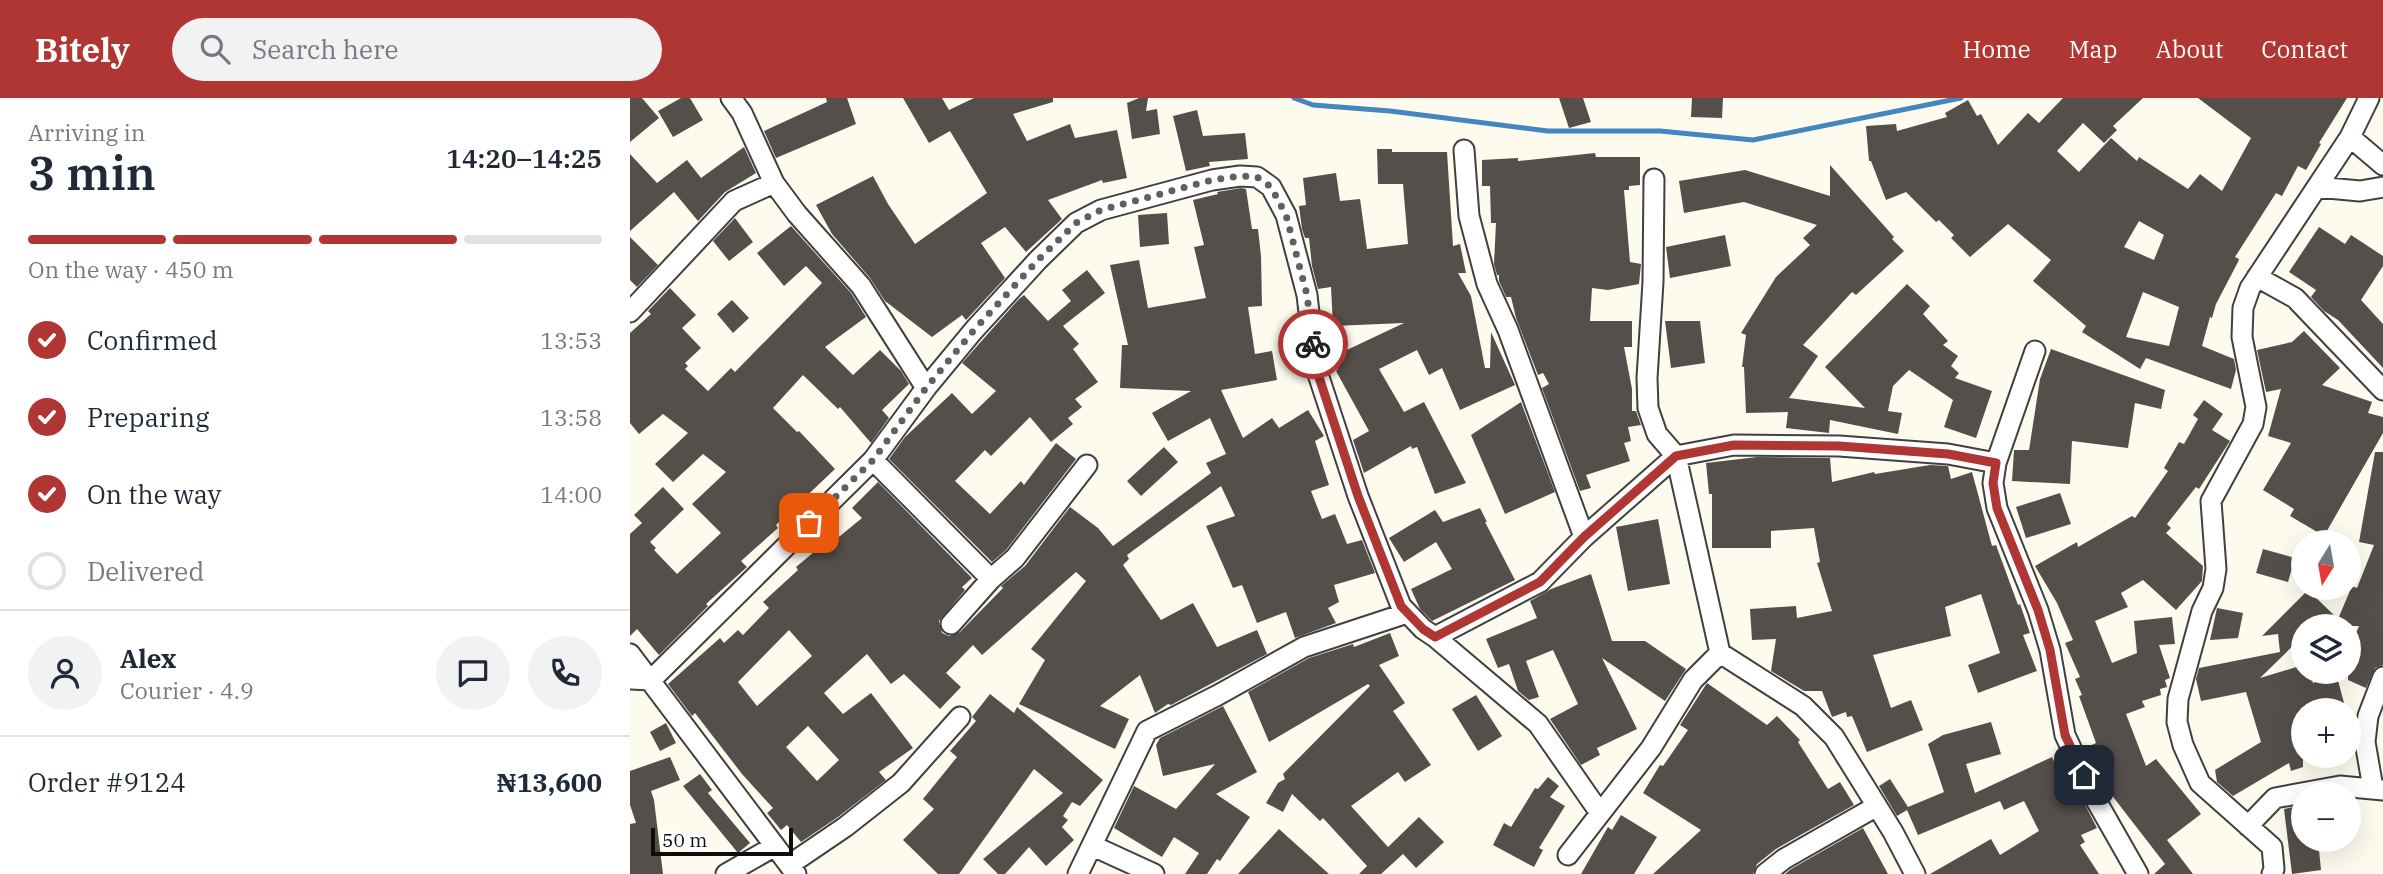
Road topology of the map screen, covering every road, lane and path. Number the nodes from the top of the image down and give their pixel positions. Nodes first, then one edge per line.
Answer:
1 (732, 98) edge
2 (2369, 98) edge
3 (2350, 137) junction
4 (1464, 150) dead end
5 (2383, 165) edge
6 (1654, 179) dead end
7 (774, 183) junction
8 (2317, 187) junction
9 (2383, 187) edge
10 (2257, 277) junction
11 (630, 312) edge
12 (2035, 351) dead end
13 (926, 388) junction
14 (2383, 390) edge
15 (1676, 456) junction
16 (873, 460) junction
17 (1996, 463) junction
18 (1087, 465) dead end
19 (1584, 537) junction
20 (991, 579) junction
21 (1407, 613) junction
22 (951, 624) dead end
23 (1435, 637) junction
24 (1720, 653) junction
25 (630, 654) edge
26 (2383, 677) edge
27 (630, 679) edge
28 (650, 680) junction
29 (960, 718) dead end
30 (2378, 789) edge
31 (1877, 806) junction
32 (1600, 813) junction
33 (2248, 826) junction
34 (775, 846) junction
35 (1093, 846) junction
36 (1568, 855) dead end
37 (793, 869) edge
38 (726, 874) edge
39 (1078, 874) edge
40 (1154, 874) edge
41 (1765, 874) edge
42 (1915, 874) edge
43 (2138, 874) edge
44 (2272, 874) edge

1 - 7 street
2 - 3 street
3 - 5 street
3 - 8 street
4 - 19 street
6 - 15 street
7 - 11 street
7 - 13 street
8 - 9 street
8 - 10 street
10 - 14 street
10 - 33 street
12 - 17 street
13 - 16 street
13 - 21 street
15 - 17 street
15 - 19 street
15 - 24 street
16 - 20 street
16 - 28 street
17 - 43 street
18 - 20 street
19 - 23 street
20 - 22 street
21 - 23 street
21 - 35 street
23 - 32 street
24 - 31 street
24 - 32 street
25 - 28 street
26 - 30 street
27 - 28 street
28 - 34 street
29 - 37 street
30 - 33 street
31 - 41 street
31 - 42 street
32 - 36 street
33 - 44 street
34 - 37 street
34 - 38 street
35 - 39 street
35 - 40 street

